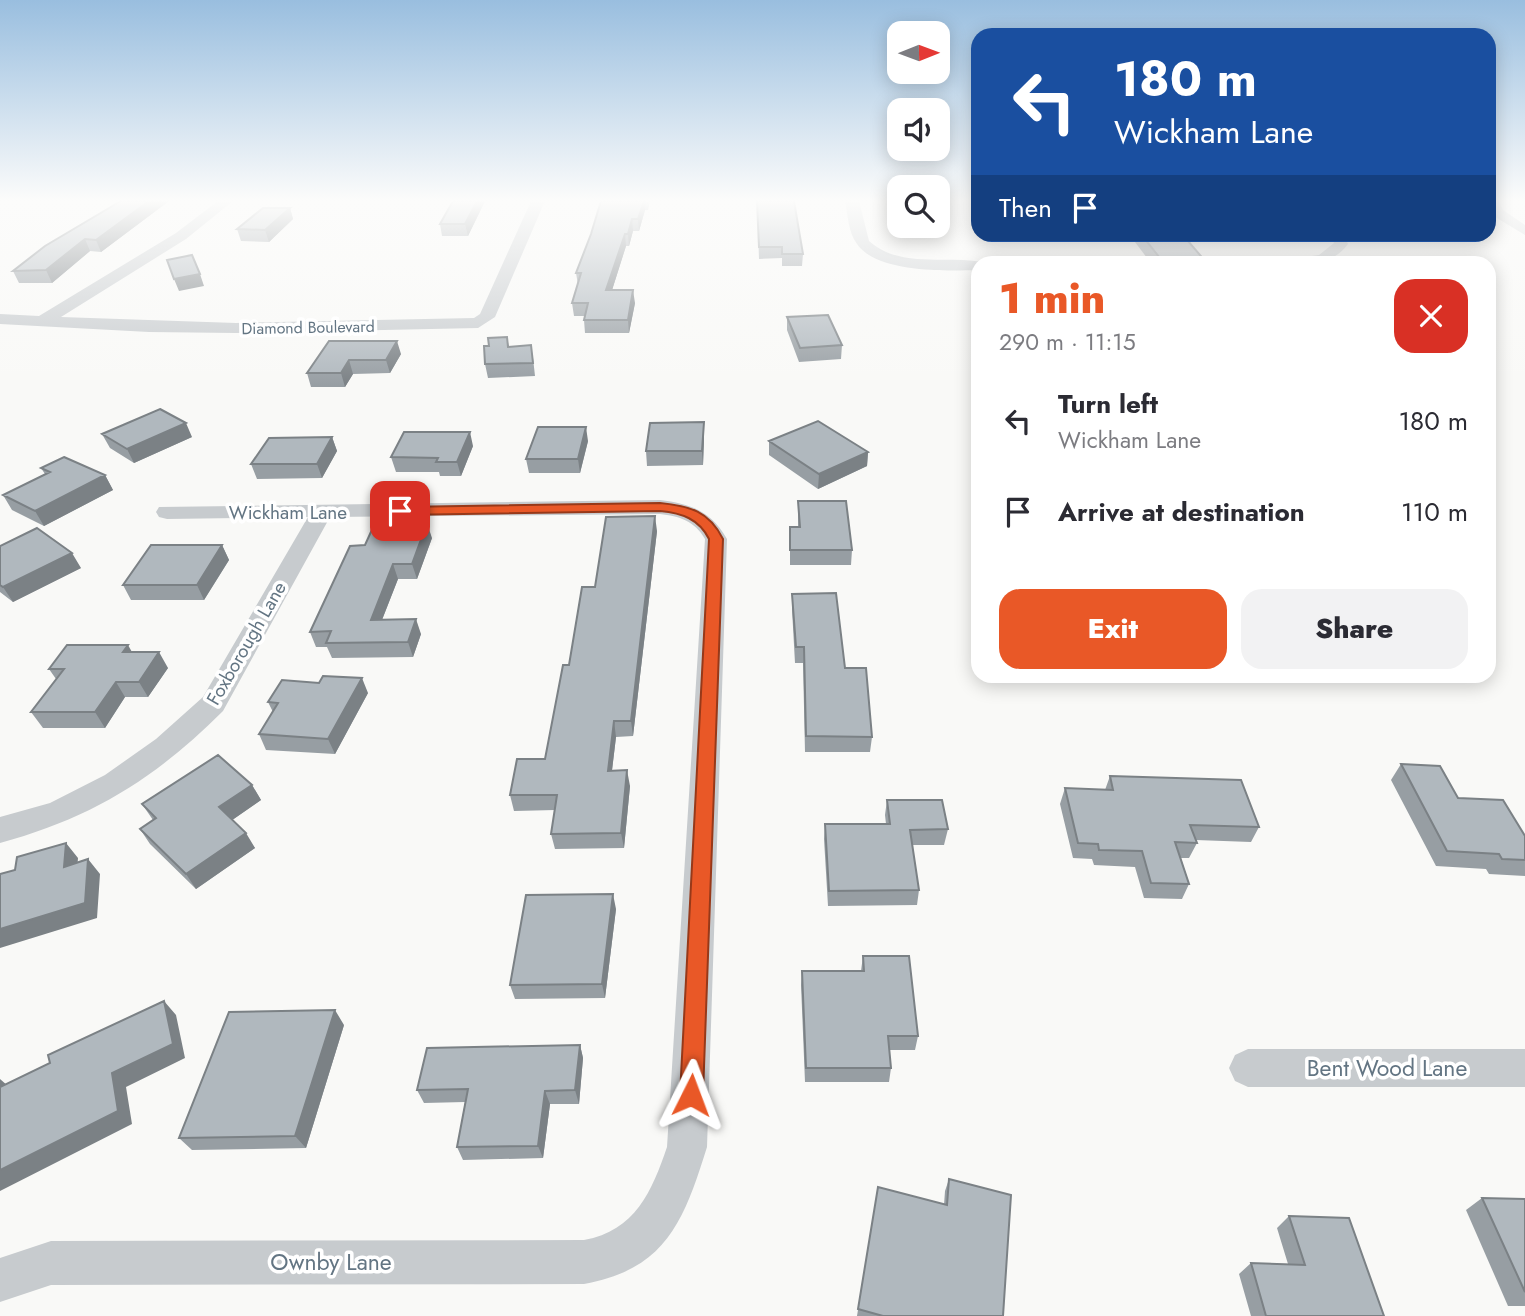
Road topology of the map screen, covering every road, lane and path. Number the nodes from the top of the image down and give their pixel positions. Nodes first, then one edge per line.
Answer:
1 (138, 262) edge
2 (511, 262) edge
3 (911, 262) edge
4 (971, 266) edge
5 (0, 319) edge
6 (43, 321) junction
7 (167, 512) dead end
8 (322, 512) junction
9 (700, 517) joint
10 (0, 830) edge
11 (1248, 1068) dead end
12 (1525, 1068) edge
13 (0, 1280) edge

1 - 6 street
2 - 6 street, Diamond Boulevard
3 - 4 street
5 - 6 street, Diamond Boulevard
7 - 8 street, Wickham Lane
8 - 9 street, Wickham Lane
8 - 10 street, Foxborough Lane
9 - 13 street, Ownby Lane
11 - 12 street, Bent Wood Lane

